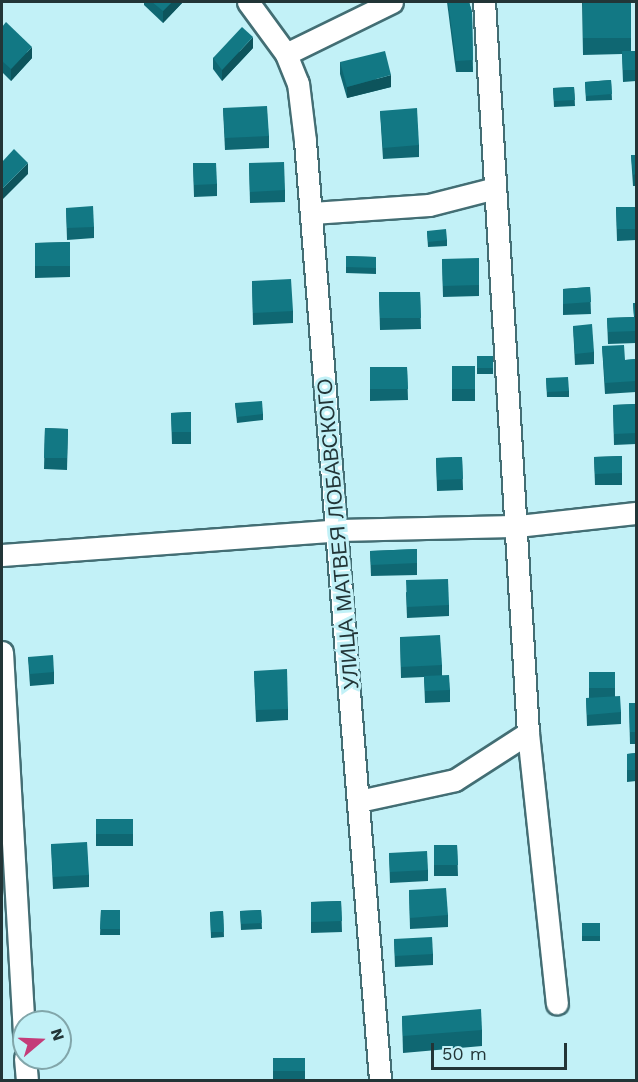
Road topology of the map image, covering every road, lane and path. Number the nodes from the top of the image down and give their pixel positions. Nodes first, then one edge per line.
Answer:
1 (248, 2) edge
2 (392, 2) edge
3 (484, 2) edge
4 (285, 54) junction
5 (492, 189) junction
6 (312, 213) junction
7 (636, 513) edge
8 (518, 526) junction
9 (339, 531) junction
10 (2, 555) edge
11 (2, 652) edge
12 (528, 733) junction
13 (359, 801) junction
14 (557, 1003) dead end
15 (23, 1010) edge
16 (380, 1080) edge

1 - 4 street, УЛИЦА МАТВЕЯ ЛОБАВСКОГО
2 - 4 street
3 - 5 street
4 - 6 street, УЛИЦА МАТВЕЯ ЛОБАВСКОГО
5 - 6 street
5 - 8 street
6 - 9 street, УЛИЦА МАТВЕЯ ЛОБАВСКОГО
7 - 8 street
8 - 9 street
8 - 12 street
9 - 10 street
9 - 13 street, УЛИЦА МАТВЕЯ ЛОБАВСКОГО
11 - 15 street
12 - 13 street
12 - 14 street
13 - 16 street, УЛИЦА МАТВЕЯ ЛОБАВСКОГО

